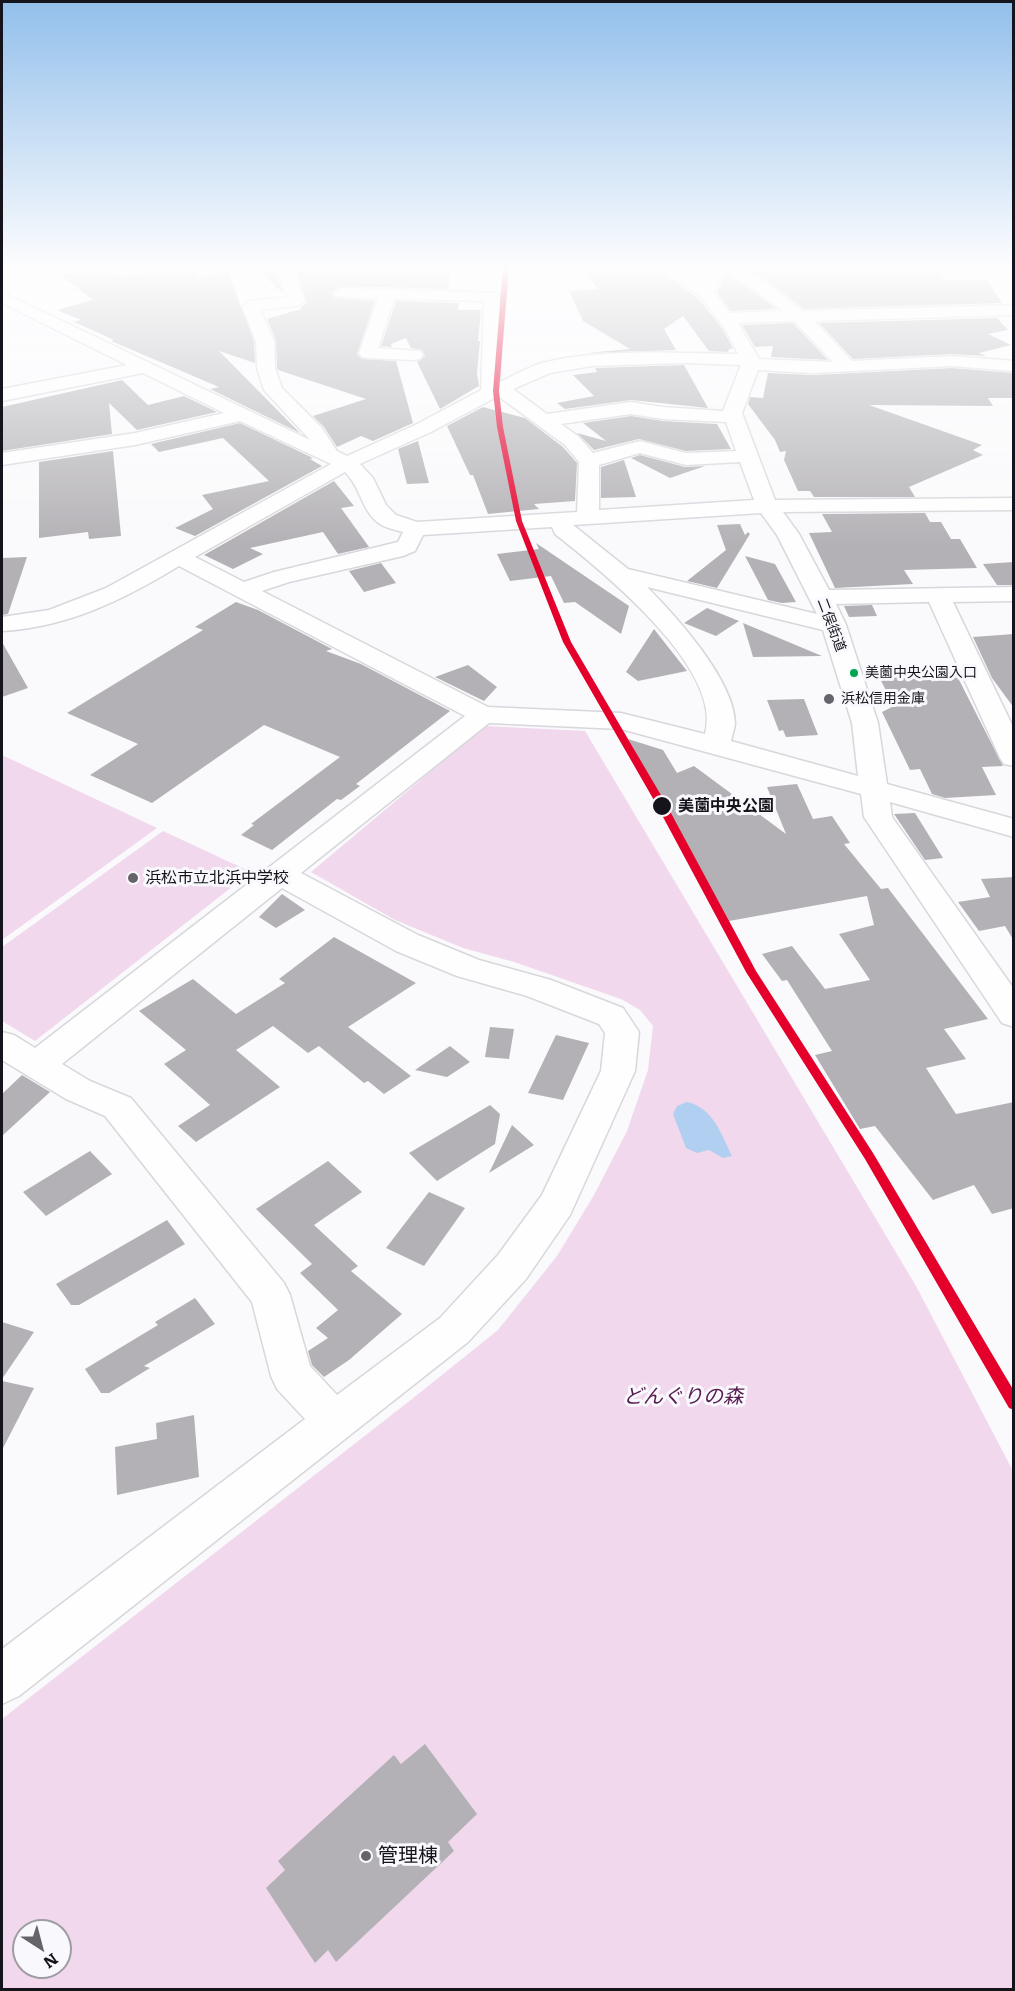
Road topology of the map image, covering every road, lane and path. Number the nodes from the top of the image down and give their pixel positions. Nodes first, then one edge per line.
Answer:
1 (131, 360) edge
2 (266, 360) edge
3 (494, 360) edge
4 (643, 360) edge
5 (714, 360) edge
6 (841, 360) edge
7 (750, 362) junction
8 (1014, 366) edge
9 (146, 367) junction
10 (848, 367) junction
11 (495, 391) junction
12 (2, 395) edge
13 (242, 415) junction
14 (733, 417) junction
15 (544, 420) junction
16 (749, 456) junction
17 (2, 459) edge
18 (338, 460) junction
19 (589, 461) junction
20 (1014, 504) edge
21 (767, 506) junction
22 (588, 517) junction
23 (561, 518) junction
24 (415, 529) junction
25 (178, 557) junction
26 (620, 574) junction
27 (244, 590) junction
28 (937, 594) junction
29 (1014, 594) edge
30 (821, 597) junction
31 (2, 624) edge
32 (834, 625) junction
33 (483, 715) junction
34 (716, 745) junction
35 (1014, 758) edge
36 (874, 789) junction
37 (1014, 828) edge
38 (280, 874) junction
39 (1014, 1015) edge
40 (2, 1044) edge
41 (36, 1066) junction
42 (335, 1422) junction
43 (2, 1679) edge

1 - 9 street
2 - 18 street
3 - 11 street
4 - 11 street
5 - 7 street
6 - 10 street
7 - 10 street
7 - 14 street
8 - 10 street
9 - 12 street
9 - 13 street
11 - 15 street
11 - 18 street
13 - 17 street
13 - 18 street
14 - 15 street
14 - 16 street, 二俣街道
15 - 19 street
16 - 19 street
16 - 21 street, 二俣街道
18 - 24 street
18 - 25 street
19 - 22 street
20 - 21 street
21 - 22 street
21 - 30 street, 二俣街道
22 - 23 street
23 - 24 street
23 - 26 street
24 - 27 street
25 - 27 street
25 - 31 street
26 - 32 street
26 - 34 street
27 - 33 street
28 - 29 street
28 - 30 street
28 - 35 street
30 - 32 street, 二俣街道
32 - 36 street, 二俣街道
33 - 34 street
33 - 38 street
34 - 36 street
36 - 37 street
36 - 39 street, 二俣街道
38 - 41 street
38 - 42 street
40 - 41 street
41 - 42 street
42 - 43 street

